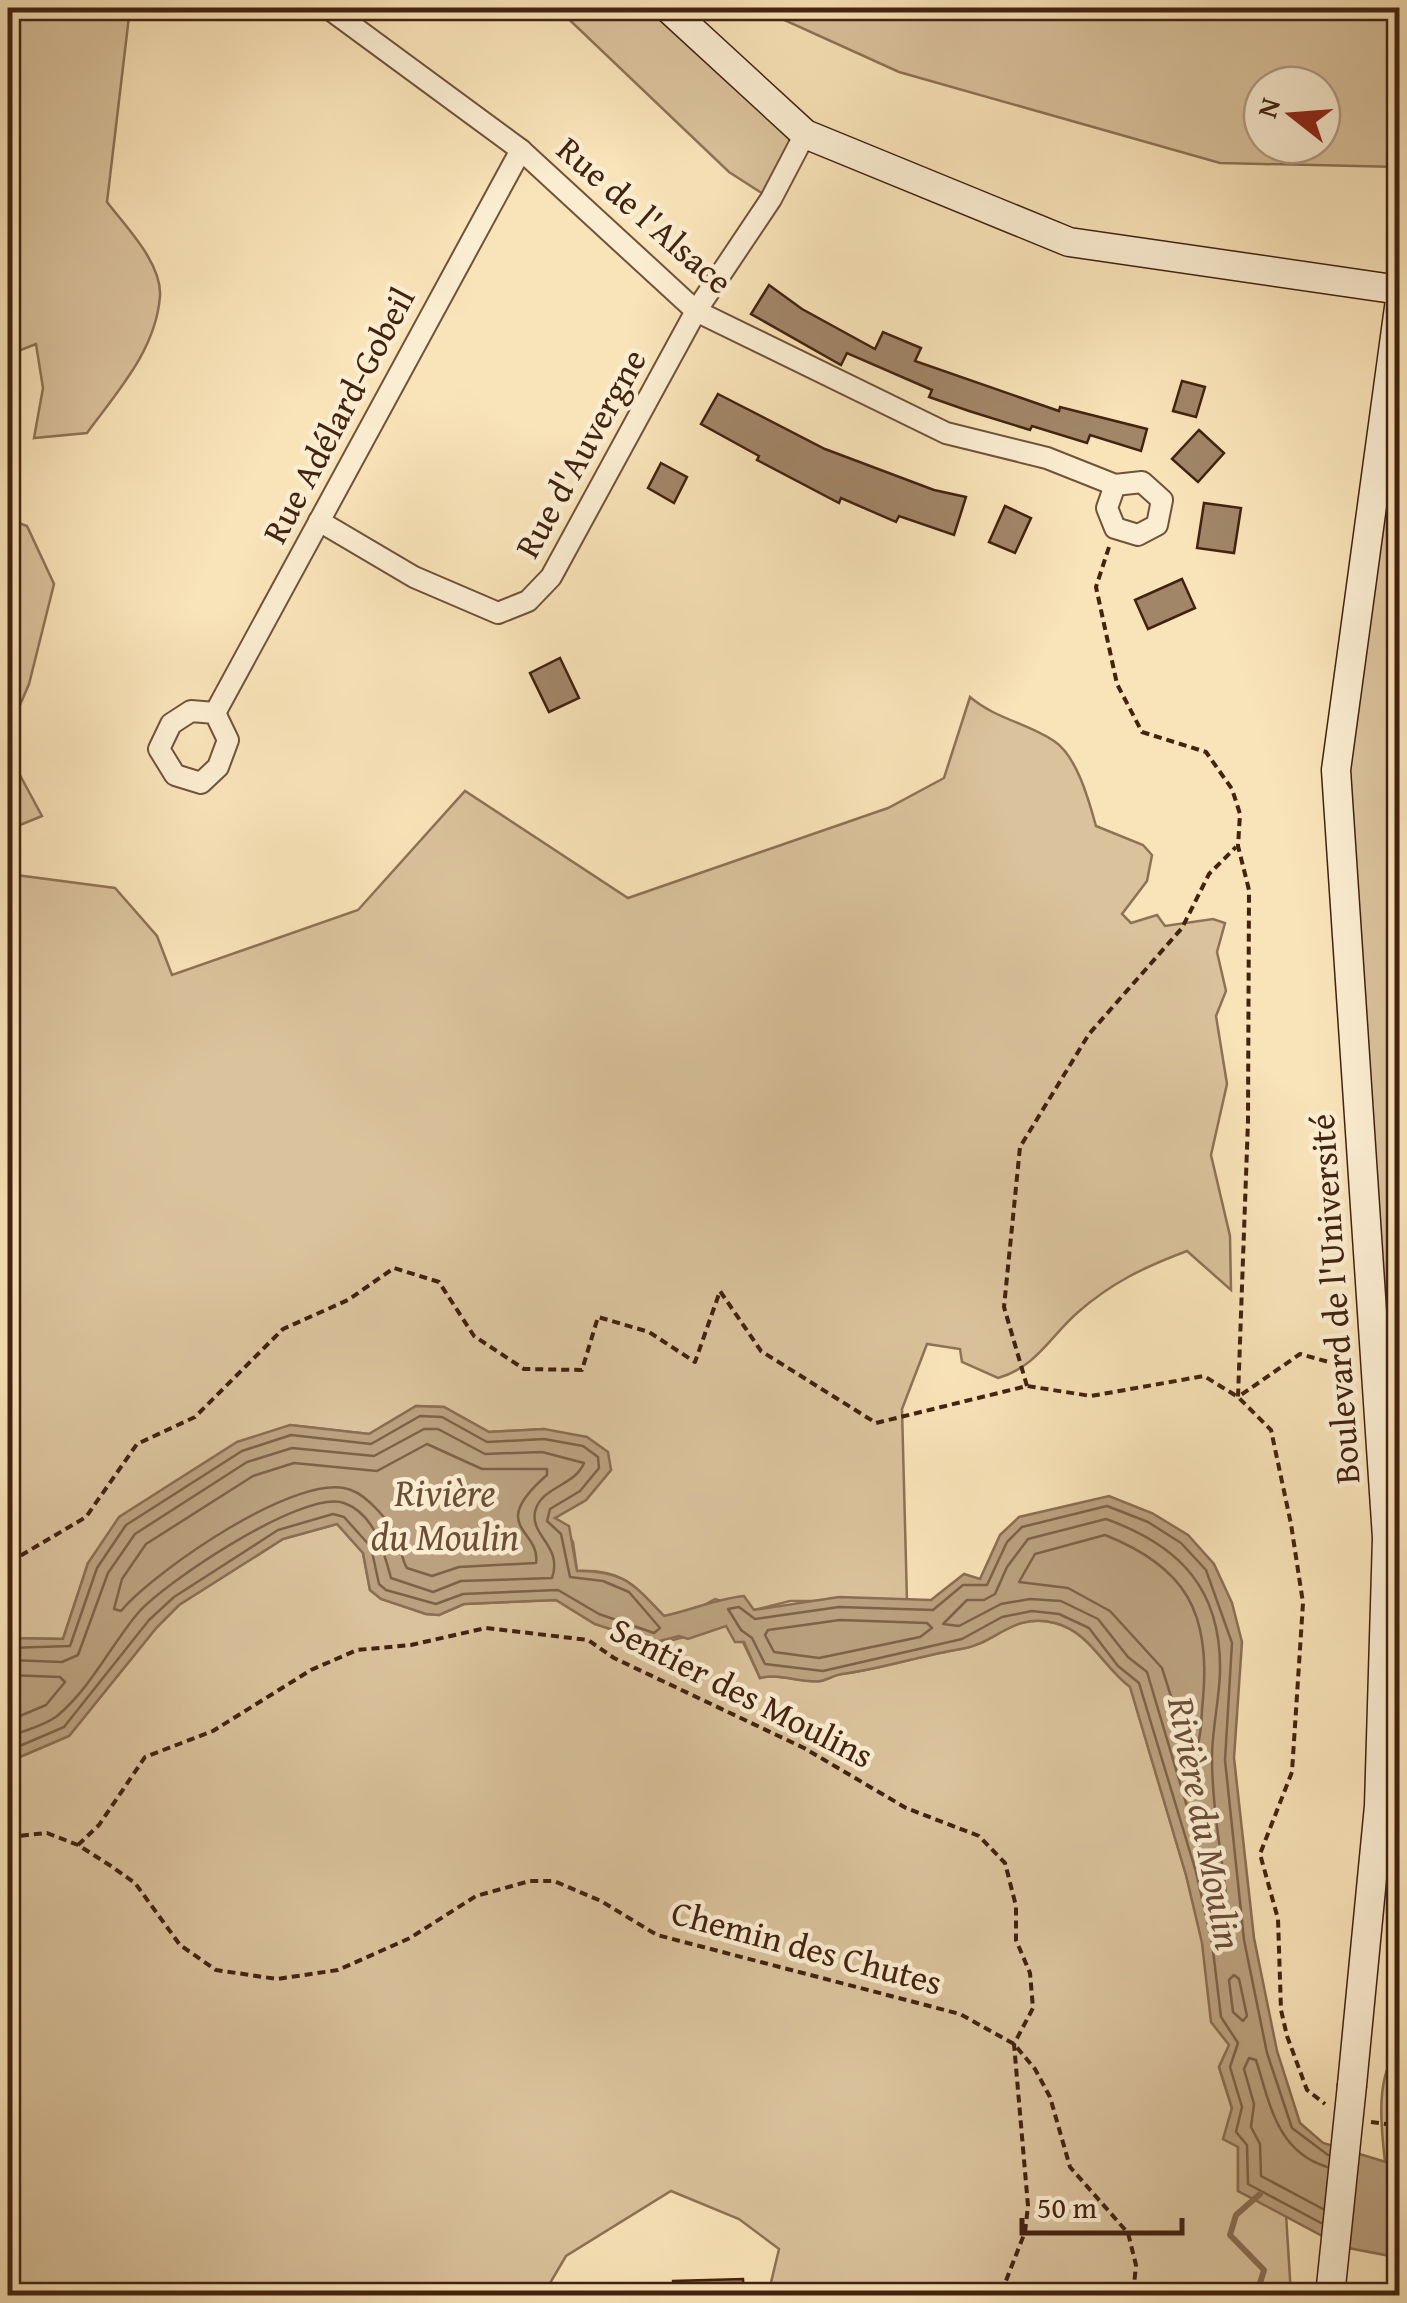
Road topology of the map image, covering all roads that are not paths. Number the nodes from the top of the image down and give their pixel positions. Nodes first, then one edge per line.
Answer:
1 (328, 8) edge
2 (668, 8) edge
3 (805, 134) junction
4 (521, 150) junction
5 (1400, 290) edge
6 (1400, 300) edge
7 (696, 312) junction
8 (1114, 485) junction
9 (319, 522) junction
10 (215, 713) dead end
11 (1330, 2296) edge

1 - 4 street, Rue de l'Alsace
2 - 3 main road
3 - 5 main road
3 - 7 street, Rue d'Auvergne
4 - 7 street, Rue de l'Alsace
4 - 9 street, Rue Adélard-Gobeil
6 - 11 main road, Boulevard de l'Université, bridge
7 - 8 street, Rue de l'Alsace
7 - 9 street, Rue d'Auvergne
8 - 8 street, Rue de l'Alsace
9 - 10 street, Rue Adélard-Gobeil

